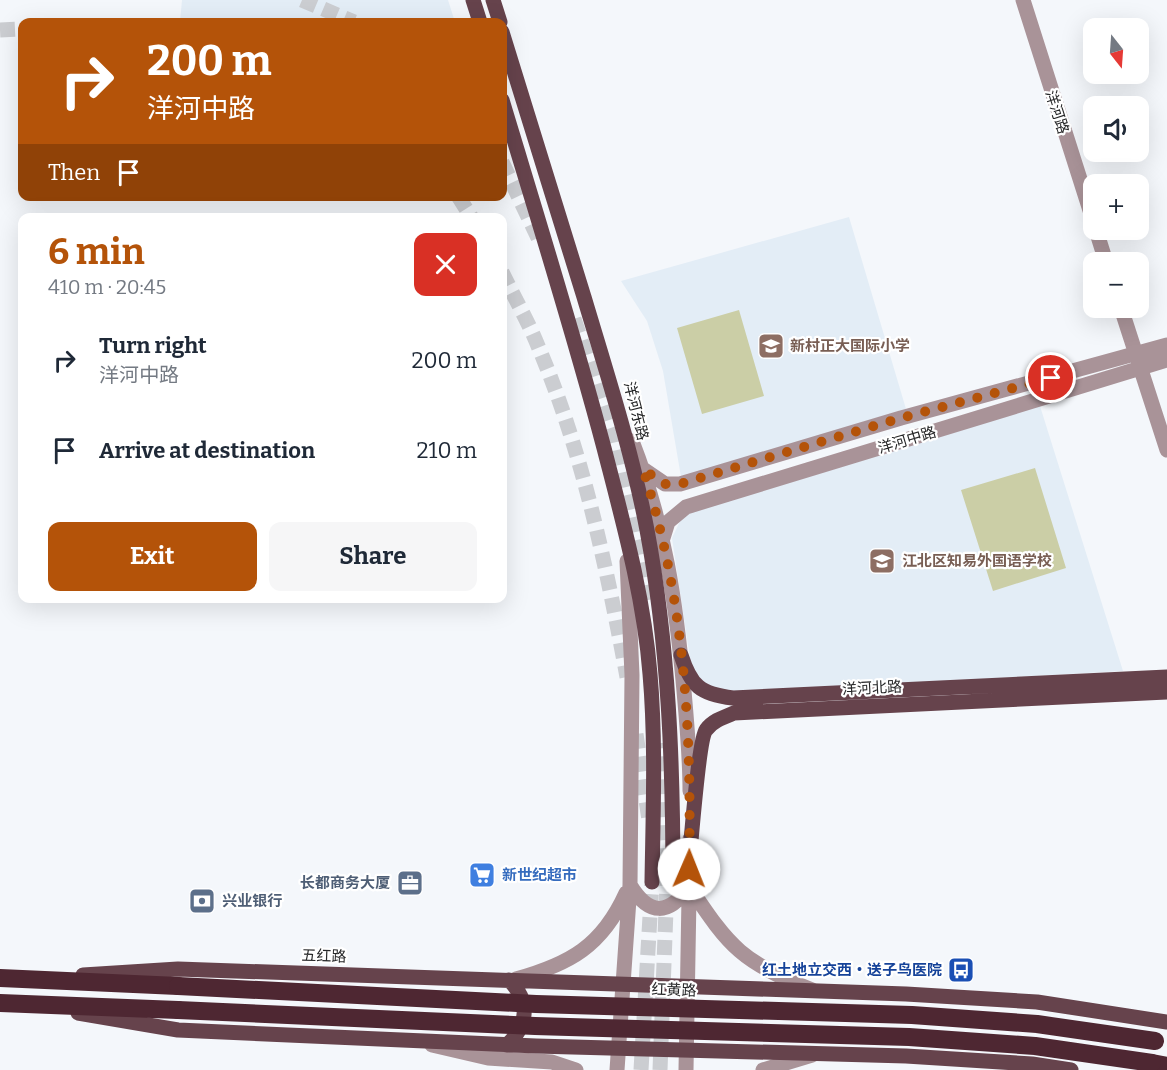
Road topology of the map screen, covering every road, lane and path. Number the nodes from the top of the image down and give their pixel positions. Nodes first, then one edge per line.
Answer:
1 (473, 0) edge
2 (493, 0) edge
3 (1023, 0) edge
4 (479, 18) edge
5 (499, 18) edge
6 (507, 48) edge
7 (507, 117) edge
8 (1083, 188) edge
9 (1124, 318) edge
10 (1167, 345) edge
11 (1167, 360) edge
12 (1138, 361) junction
13 (612, 391) junction
14 (1167, 450) edge
15 (643, 469) junction
16 (626, 532) junction
17 (663, 538) junction
18 (681, 655) junction
19 (1167, 677) edge
20 (1167, 692) edge
21 (690, 851) junction
22 (652, 882) tunnel mouth
23 (673, 883) dead end
24 (630, 885) junction
25 (689, 886) junction
26 (0, 978) edge
27 (22, 979) junction
28 (509, 980) junction
29 (625, 984) junction
30 (178, 986) joint
31 (688, 986) junction
32 (812, 990) junction
33 (0, 1002) edge
34 (23, 1003) junction
35 (1163, 1020) edge
36 (414, 1041) junction
37 (1161, 1042) edge
38 (507, 1045) junction
39 (619, 1049) junction
40 (687, 1051) junction
41 (819, 1053) junction
42 (1159, 1064) edge
43 (576, 1070) edge
44 (617, 1070) edge
45 (686, 1070) edge
46 (763, 1070) edge
47 (1071, 1070) edge

1 - 4 main road
2 - 5 main road
3 - 8 street, 洋河路
6 - 13 main road, 洋河东路
7 - 16 main road
9 - 12 street
10 - 12 street, 洋河中路
11 - 12 street, 洋河中路
12 - 14 street
12 - 15 street, 洋河中路
12 - 17 street, 洋河中路
13 - 15 street
13 - 23 main road, 洋河东路
15 - 17 street
16 - 22 main road
16 - 24 street
17 - 18 street
18 - 19 main road, 洋河北路
18 - 21 street
20 - 21 main road, 洋河北路
21 - 25 street
24 - 25 street
24 - 28 street
24 - 29 street
25 - 31 street
25 - 32 street
26 - 27 highway, 五红路
27 - 28 main road, 五红路
27 - 30 highway, 五红路
28 - 29 main road, 五红路
28 - 38 main road
29 - 31 main road, 五红路
29 - 39 street
30 - 37 highway, 红黄路, bridge
31 - 32 main road, 五红路
31 - 40 street
32 - 35 main road, 五红路
32 - 41 main road
33 - 34 highway
34 - 36 main road
34 - 42 highway, bridge
36 - 38 main road
36 - 43 street
38 - 39 main road
39 - 40 main road
39 - 44 street
40 - 41 main road
40 - 45 street
41 - 46 street
41 - 47 main road

